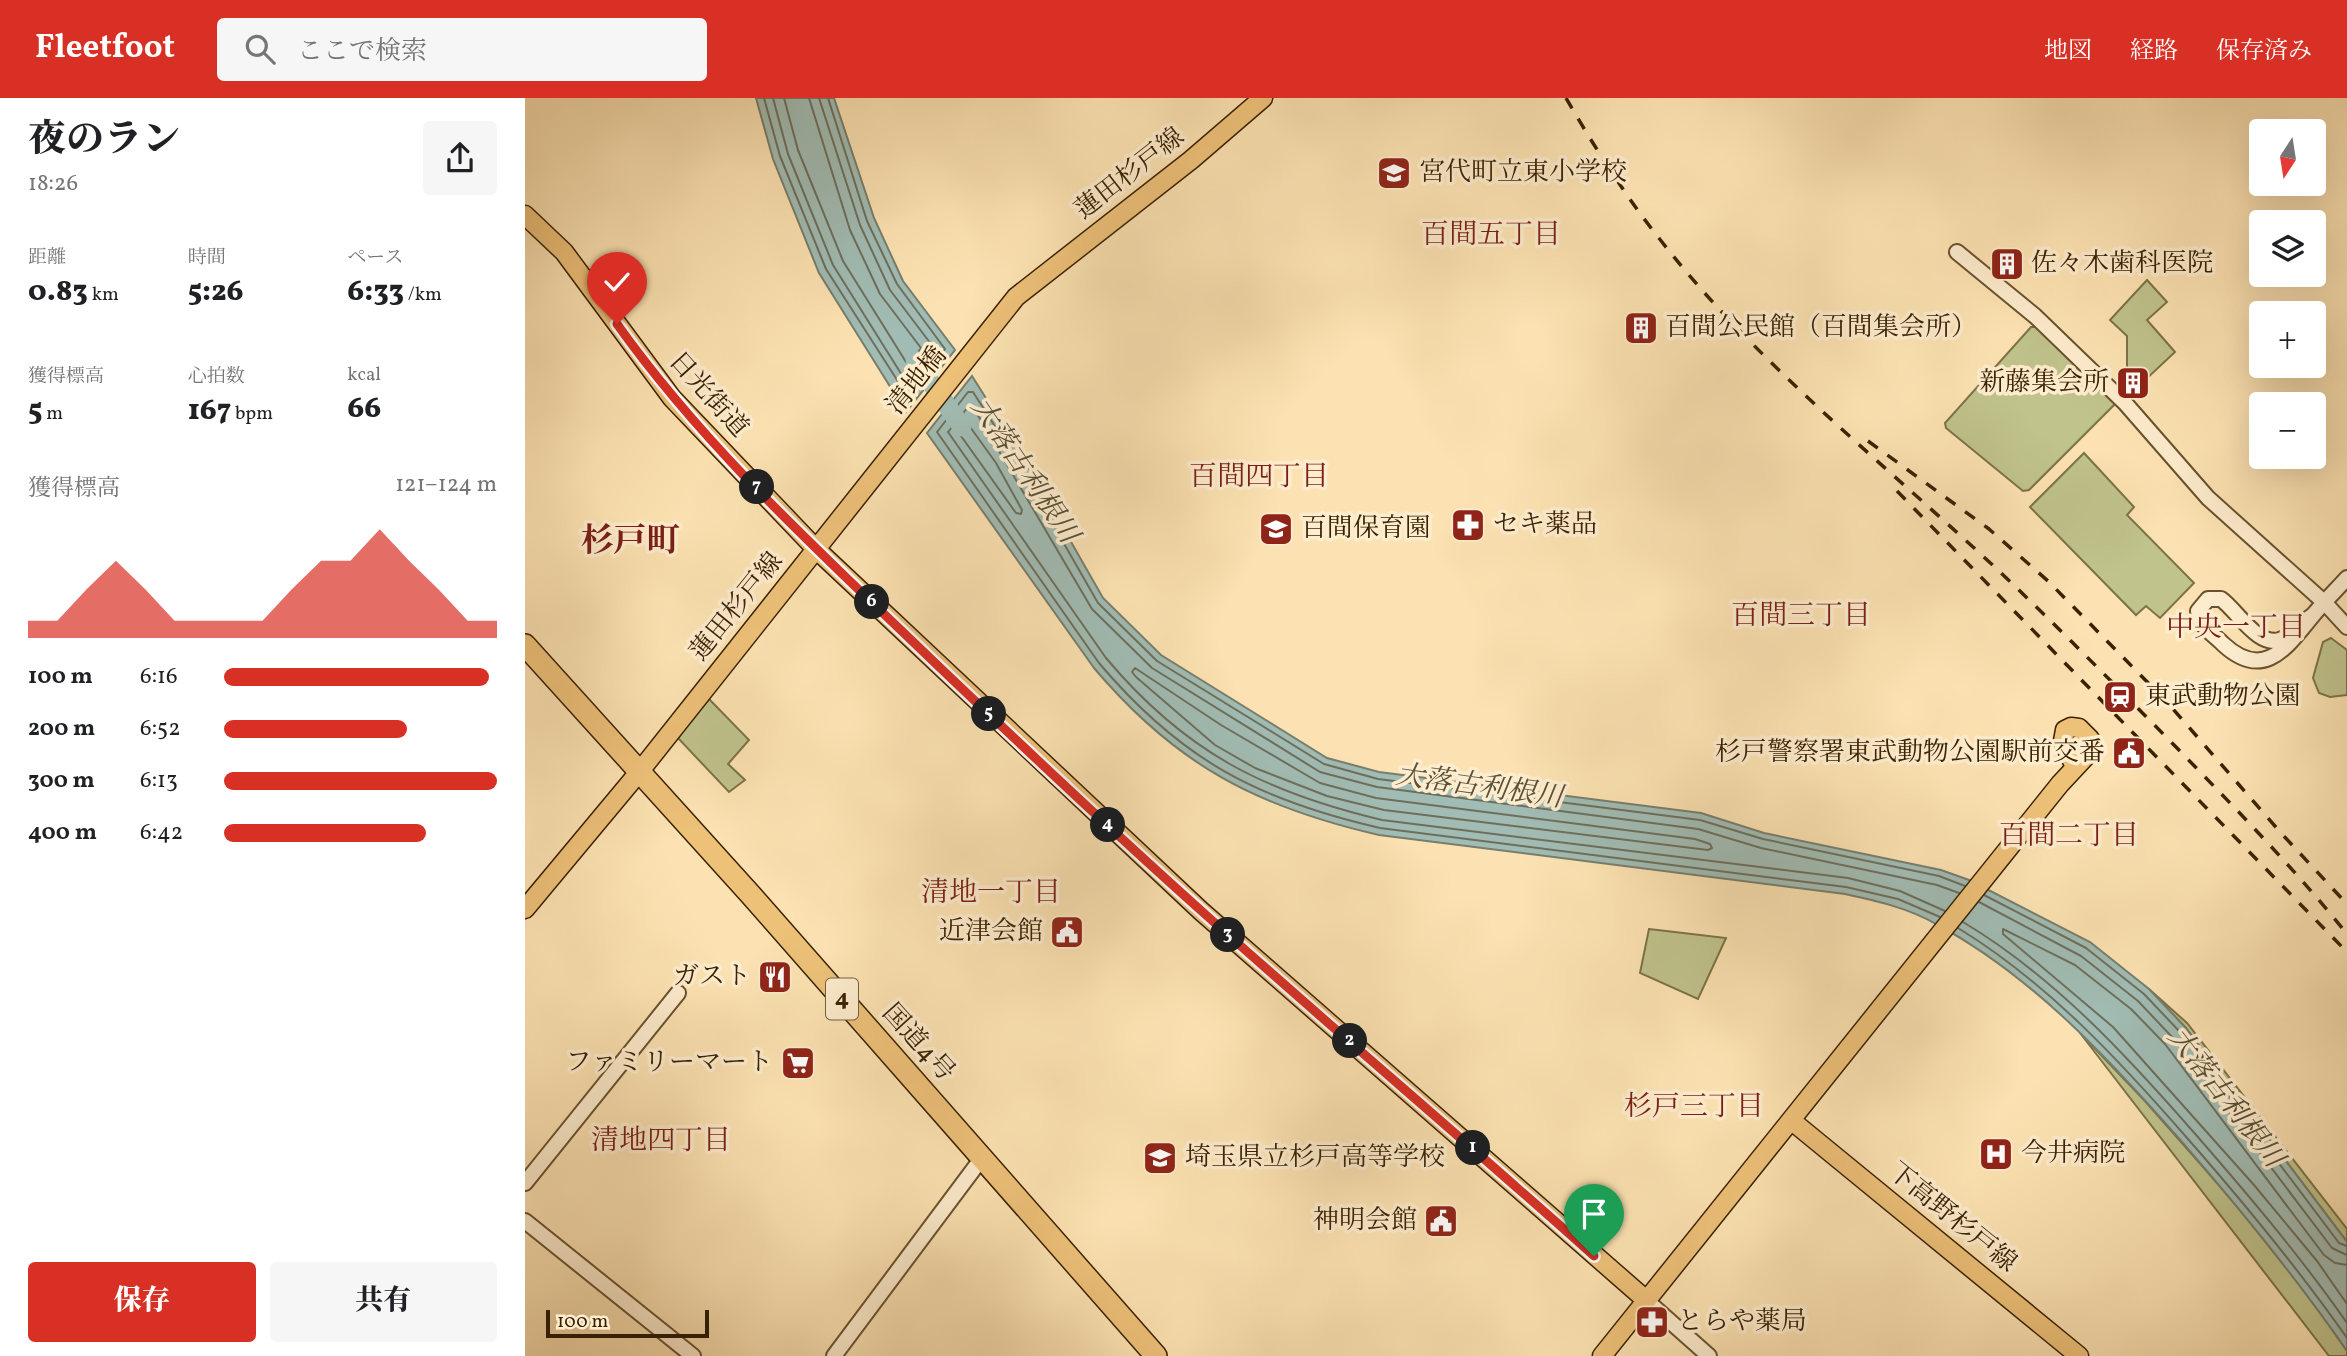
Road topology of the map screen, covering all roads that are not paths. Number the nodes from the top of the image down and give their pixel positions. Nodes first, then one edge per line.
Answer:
1 (1263, 98) edge
2 (525, 215) edge
3 (1957, 252) dead end
4 (974, 352) joint
5 (900, 443) joint
6 (817, 550) junction
7 (2347, 578) edge
8 (2325, 603) junction
9 (2313, 615) junction
10 (2347, 627) edge
11 (525, 645) edge
12 (2075, 767) dead end
13 (640, 771) junction
14 (525, 909) edge
15 (678, 993) dead end
16 (1792, 1121) junction
17 (982, 1158) junction
18 (525, 1183) edge
19 (525, 1222) edge
20 (1646, 1300) junction
21 (1147, 1353) edge
22 (693, 1356) edge
23 (834, 1356) edge
24 (1602, 1356) edge
25 (1709, 1356) edge
26 (2079, 1356) edge

1 - 4 main road, 蓮田杉戸線
2 - 6 main road, 日光街道
3 - 8 street
4 - 5 main road, 清地橋
5 - 6 main road, 蓮田杉戸線
6 - 13 main road, 蓮田杉戸線
6 - 20 main road, 日光街道
7 - 8 street
8 - 9 street
8 - 10 street
9 - 9 street
11 - 13 highway, 国道4号 / 4
12 - 16 main road
13 - 14 main road, 蓮田杉戸線
13 - 17 highway, 国道4号 / 4
15 - 18 street
16 - 20 main road
16 - 26 main road, 下高野杉戸線
17 - 21 highway, 国道4号 / 4
17 - 23 street
19 - 22 street
20 - 24 main road
20 - 25 street, 日光街道

